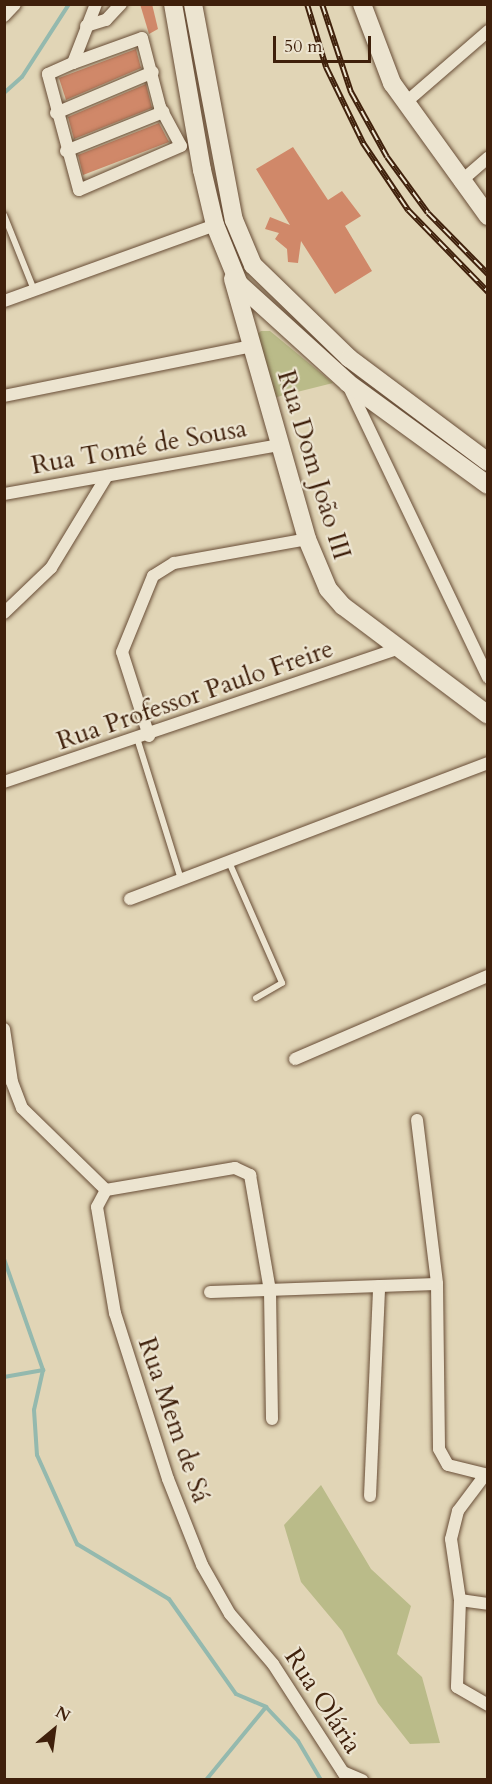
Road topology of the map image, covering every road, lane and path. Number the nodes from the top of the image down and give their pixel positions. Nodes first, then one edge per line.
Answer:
1 (15, 4) edge
2 (96, 4) edge
3 (121, 4) edge
4 (173, 4) edge
5 (193, 4) edge
6 (363, 5) edge
7 (4, 16) edge
8 (86, 26) junction
9 (488, 31) edge
10 (73, 63) junction
11 (153, 72) junction
12 (184, 76) junction
13 (208, 81) junction
14 (405, 103) junction
15 (163, 112) junction
16 (56, 113) junction
17 (66, 151) junction
18 (488, 158) edge
19 (460, 182) junction
20 (4, 215) edge
21 (488, 216) edge
22 (215, 225) junction
23 (254, 265) junction
24 (232, 272) junction
25 (34, 290) junction
26 (254, 300) junction
27 (4, 301) edge
28 (250, 339) junction
29 (348, 383) junction
30 (4, 396) edge
31 (280, 445) junction
32 (488, 462) edge
33 (107, 477) junction
34 (488, 485) edge
35 (4, 494) edge
36 (306, 539) junction
37 (4, 596) edge
38 (18, 598) junction
39 (4, 613) edge
40 (399, 648) junction
41 (488, 677) edge
42 (488, 715) edge
43 (143, 737) junction
44 (488, 763) edge
45 (4, 782) edge
46 (229, 861) junction
47 (182, 879) junction
48 (130, 899) dead end
49 (488, 976) edge
50 (256, 998) dead end
51 (4, 1029) edge
52 (295, 1059) dead end
53 (7, 1060) edge
54 (417, 1120) dead end
55 (106, 1190) junction
56 (436, 1284) junction
57 (379, 1286) junction
58 (270, 1291) junction
59 (210, 1292) dead end
60 (272, 1419) dead end
61 (486, 1475) edge
62 (370, 1496) dead end
63 (460, 1600) junction
64 (488, 1604) edge
65 (260, 1647) joint
66 (488, 1705) edge
67 (345, 1776) edge
68 (362, 1779) edge

1 - 7 street
2 - 8 street
3 - 8 street
4 - 12 main road
5 - 13 main road
6 - 14 main road
8 - 10 street
9 - 14 street
10 - 11 street
10 - 16 street
11 - 15 street
11 - 16 street
12 - 13 main road
12 - 22 main road
13 - 23 main road
14 - 19 main road
15 - 17 street
15 - 17 street
16 - 17 street
18 - 19 street
19 - 21 main road
20 - 25 lane
22 - 24 main road
22 - 25 street
23 - 26 main road, Rua Dom João III
23 - 32 main road
24 - 26 main road
24 - 28 main road, Rua Dom João III
25 - 27 street
26 - 28 main road, Rua Dom João III
26 - 29 main road
28 - 30 street
28 - 31 main road, Rua Dom João III
29 - 34 main road
29 - 41 street
31 - 33 street, Rua Tomé de Sousa
31 - 36 main road, Rua Dom João III
33 - 35 street, Rua Tomé de Sousa
33 - 38 street
36 - 40 main road, Rua Dom João III
36 - 43 street
37 - 38 street
38 - 39 street
40 - 42 main road, Rua Dom João III
40 - 43 street, Rua Professor Paulo Freire
43 - 45 street, Rua Professor Paulo Freire
43 - 47 lane
44 - 46 street
46 - 47 street
46 - 50 lane
47 - 48 street
49 - 52 street
51 - 53 street
53 - 55 street
54 - 56 street
55 - 58 street
55 - 65 street, Rua Mem de Sá
56 - 57 street
56 - 61 street
57 - 58 street
57 - 62 street
58 - 59 street
58 - 60 street
61 - 63 street
63 - 64 street
63 - 66 street
65 - 67 street, Rua Olária
67 - 68 street

